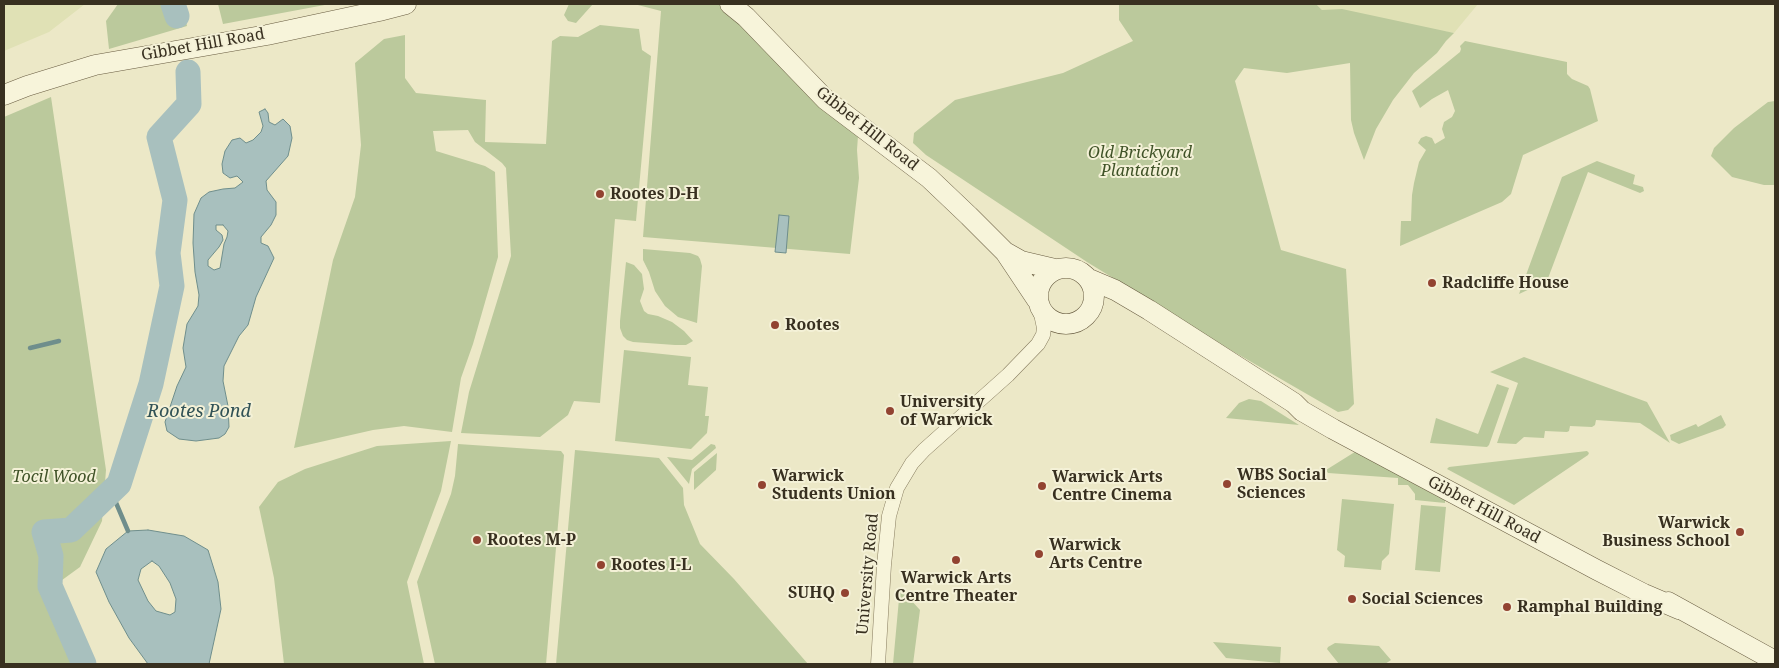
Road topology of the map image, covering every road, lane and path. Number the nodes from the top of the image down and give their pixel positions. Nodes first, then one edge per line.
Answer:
1 (406, 4) edge
2 (730, 4) edge
3 (4, 95) edge
4 (1005, 252) junction
5 (1055, 269) junction
6 (1089, 280) junction
7 (1039, 304) junction
8 (1140, 306) junction
9 (1090, 310) junction
10 (1775, 661) edge
11 (878, 664) edge

1 - 3 street, Gibbet Hill Road
2 - 4 street, Gibbet Hill Road
4 - 5 street, Gibbet Hill Road
4 - 7 street, Gibbet Hill Road
5 - 6 street
5 - 7 street
6 - 8 street, Gibbet Hill Road
6 - 9 street
7 - 9 street
7 - 11 street, University Road
8 - 9 street, Gibbet Hill Road
8 - 10 street, Gibbet Hill Road

